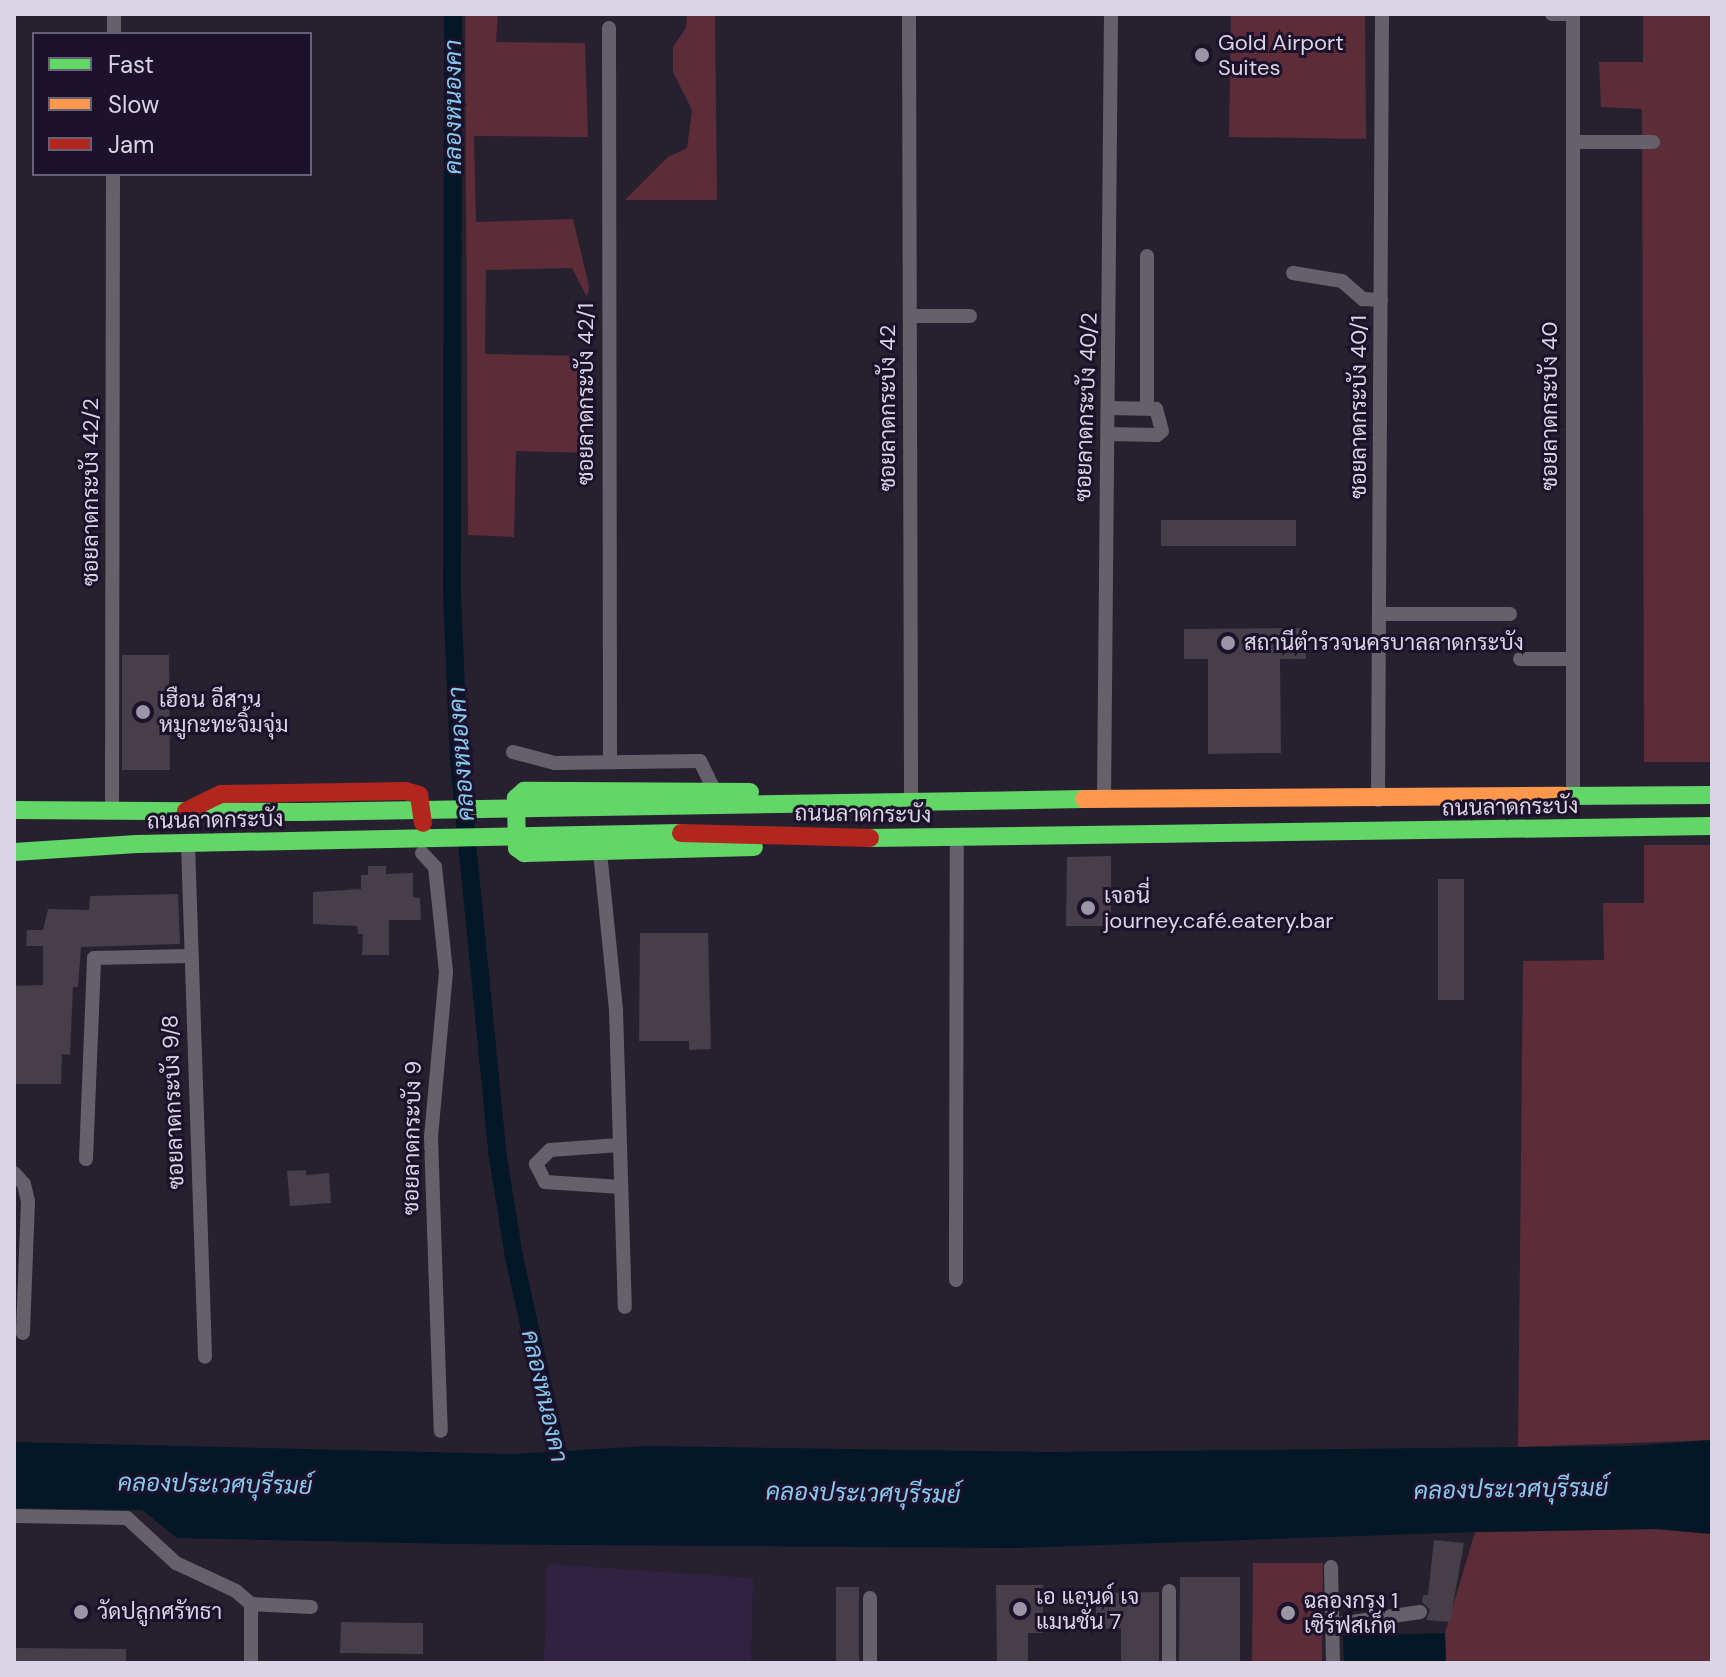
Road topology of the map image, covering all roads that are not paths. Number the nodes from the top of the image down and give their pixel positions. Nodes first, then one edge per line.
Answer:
1 (909, 14) edge
2 (1111, 14) edge
3 (1382, 14) edge
4 (1552, 14) edge
5 (1573, 14) edge
6 (609, 28) dead end
7 (1573, 142) junction
8 (1653, 142) dead end
9 (113, 176) edge
10 (1147, 256) dead end
11 (1293, 273) dead end
12 (1381, 300) junction
13 (910, 316) junction
14 (970, 316) dead end
15 (1110, 408) junction
16 (1147, 408) junction
17 (1109, 434) junction
18 (1380, 614) junction
19 (1510, 614) dead end
20 (1520, 659) dead end
21 (1572, 659) junction
22 (513, 752) dead end
23 (610, 760) junction
24 (715, 792) junction
25 (1712, 795) edge
26 (1206, 799) junction
27 (1573, 799) junction
28 (1378, 800) junction
29 (826, 801) junction
30 (911, 801) junction
31 (1104, 801) junction
32 (14, 810) edge
33 (112, 810) junction
34 (186, 811) junction
35 (1712, 826) edge
36 (1207, 833) junction
37 (14, 839) edge
38 (827, 839) junction
39 (957, 840) junction
40 (137, 844) junction
41 (194, 844) junction
42 (14, 852) edge
43 (600, 852) junction
44 (422, 853) junction
45 (190, 956) junction
46 (619, 1145) junction
47 (86, 1159) dead end
48 (14, 1173) edge
49 (621, 1187) junction
50 (956, 1280) dead end
51 (625, 1307) dead end
52 (23, 1333) dead end
53 (205, 1357) dead end
54 (441, 1431) dead end
55 (14, 1516) edge
56 (1331, 1567) dead end
57 (1169, 1591) dead end
58 (870, 1598) dead end
59 (251, 1604) junction
60 (311, 1607) dead end
61 (1420, 1612) dead end
62 (1332, 1625) junction
63 (251, 1663) edge
64 (870, 1663) edge
65 (1169, 1663) edge
66 (1333, 1663) edge

1 - 13 street, ซอยลาดกระบัง 42
2 - 15 street, ซอยลาดกระบัง 40/2
3 - 12 street, ซอยลาดกระบัง 40/1
4 - 5 street
5 - 7 street, ซอยลาดกระบัง 40
6 - 23 street, ซอยลาดกระบัง 42/1
7 - 8 street
7 - 21 street, ซอยลาดกระบัง 40
9 - 33 street, ซอยลาดกระบัง 42/2
10 - 16 street
11 - 12 street
12 - 18 street, ซอยลาดกระบัง 40/1
13 - 14 street
13 - 30 street, ซอยลาดกระบัง 42
15 - 16 street
15 - 17 street, ซอยลาดกระบัง 40/2
16 - 17 street
17 - 31 street, ซอยลาดกระบัง 40/2
18 - 19 street
18 - 28 street, ซอยลาดกระบัง 40/1
20 - 21 street
21 - 27 street, ซอยลาดกระบัง 40
22 - 23 street
23 - 24 street
24 - 29 main road
24 - 43 main road
25 - 27 main road, ถนนลาดกระบัง
26 - 28 main road, ถนนลาดกระบัง
26 - 31 main road, ถนนลาดกระบัง
26 - 36 main road
27 - 28 main road, ถนนลาดกระบัง
29 - 30 main road, ถนนลาดกระบัง
29 - 34 main road, ถนนลาดกระบัง
30 - 31 main road, ถนนลาดกระบัง
32 - 33 main road, ถนนลาดกระบัง
33 - 34 main road, ถนนลาดกระบัง
34 - 44 main road
35 - 36 main road, ถนนลาดกระบัง
36 - 39 main road, ถนนลาดกระบัง
37 - 40 main road
38 - 39 main road, ถนนลาดกระบัง
38 - 41 main road, ถนนลาดกระบัง
38 - 43 main road
39 - 50 street
40 - 41 main road, ถนนลาดกระบัง
40 - 42 main road, ถนนลาดกระบัง
41 - 44 main road
41 - 45 street, ซอยลาดกระบัง 9/8
43 - 46 street
44 - 54 street, ซอยลาดกระบัง 9
45 - 47 street
45 - 53 street, ซอยลาดกระบัง 9/8
46 - 49 street
46 - 49 street
48 - 52 street
49 - 51 street
55 - 59 street
56 - 62 street
57 - 65 street
58 - 64 street
59 - 60 street
59 - 63 street
61 - 62 street
62 - 66 street

